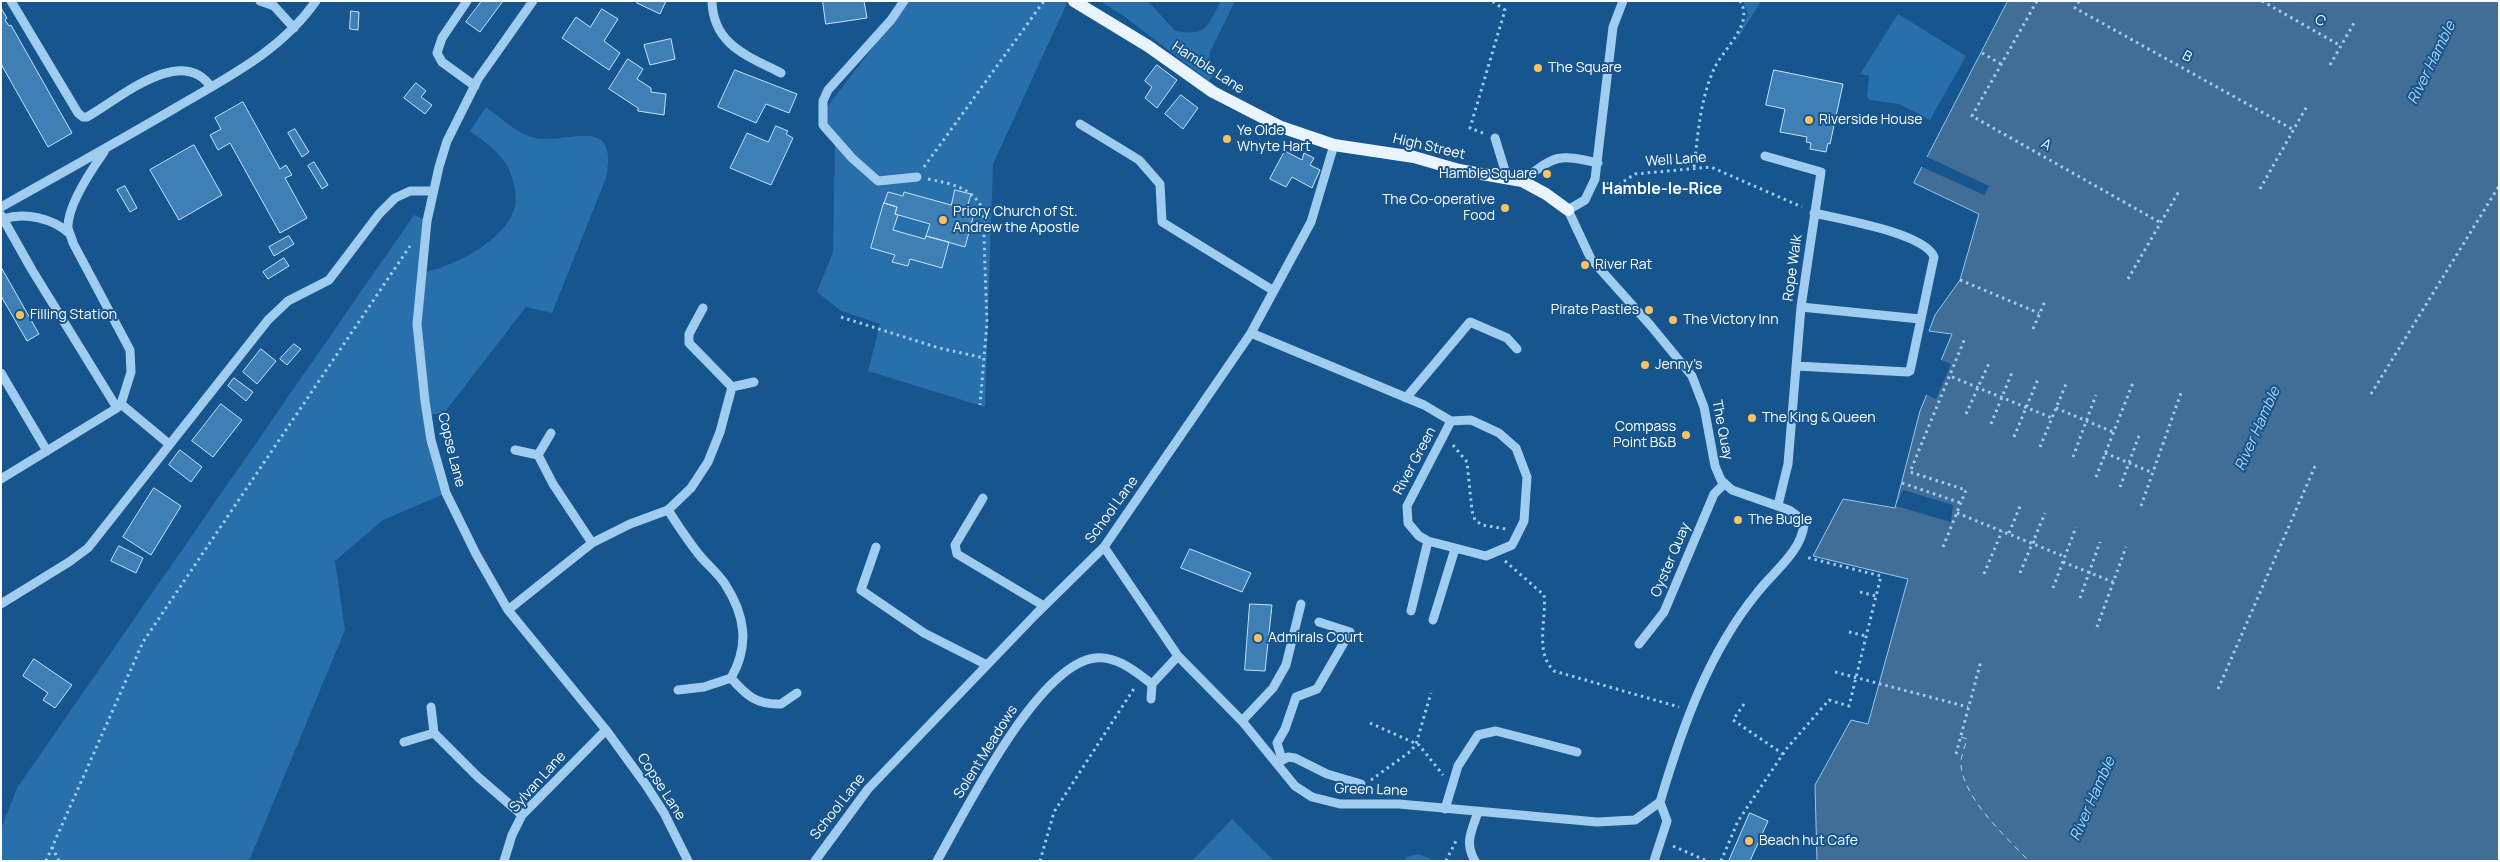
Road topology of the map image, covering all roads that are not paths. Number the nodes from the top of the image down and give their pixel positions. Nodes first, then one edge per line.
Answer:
1 (11, 1) edge
2 (260, 1) edge
3 (316, 1) edge
4 (467, 1) edge
5 (533, 1) edge
6 (712, 1) edge
7 (904, 1) edge
8 (1074, 1) edge
9 (1623, 1) edge
10 (294, 28) junction
11 (781, 73) dead end
12 (474, 86) junction
13 (211, 87) junction
14 (1080, 124) dead end
15 (1495, 138) road end
16 (1334, 145) junction
17 (107, 148) junction
18 (1765, 156) dead end
19 (1598, 163) junction
20 (917, 176) road end
21 (1507, 177) junction
22 (1522, 181) junction
23 (434, 191) junction
24 (1, 207) edge
25 (1568, 210) junction
26 (1814, 213) junction
27 (2, 217) edge
28 (70, 234) junction
29 (1274, 290) junction
30 (1802, 307) junction
31 (703, 308) dead end
32 (1920, 319) junction
33 (1251, 333) junction
34 (1517, 349) dead end
35 (1796, 366) junction
36 (1, 373) edge
37 (754, 382) dead end
38 (732, 387) junction
39 (1406, 398) junction
40 (119, 406) junction
41 (1451, 421) junction
42 (551, 433) dead end
43 (170, 444) junction
44 (515, 450) dead end
45 (47, 451) junction
46 (538, 455) junction
47 (1, 479) edge
48 (1724, 484) junction
49 (983, 498) dead end
50 (1778, 505) junction
51 (668, 510) junction
52 (1428, 541) junction
53 (592, 543) junction
54 (876, 547) dead end
55 (1104, 547) junction
56 (1455, 549) junction
57 (1, 604) edge
58 (1301, 604) dead end
59 (1044, 606) junction
60 (508, 610) junction
61 (1411, 611) dead end
62 (1433, 620) dead end
63 (1319, 622) dead end
64 (1639, 644) dead end
65 (1178, 656) junction
66 (987, 665) junction
67 (731, 678) junction
68 (1152, 684) junction
69 (678, 690) dead end
70 (797, 693) dead end
71 (1151, 699) dead end
72 (431, 707) dead end
73 (1242, 721) junction
74 (606, 730) junction
75 (434, 733) junction
76 (404, 742) dead end
77 (1577, 752) dead end
78 (1279, 762) junction
79 (1361, 784) road end
80 (1660, 802) junction
81 (1445, 809) junction
82 (1478, 812) junction
83 (522, 815) junction
84 (1469, 851) junction
85 (504, 861) edge
86 (688, 861) edge
87 (815, 861) edge
88 (938, 861) edge
89 (1466, 861) edge
90 (1475, 861) edge
91 (1654, 861) edge

1 - 13 street
2 - 10 street
3 - 10 street
4 - 12 street
5 - 12 street, Copse Lane
6 - 11 street
7 - 20 street
8 - 16 main road, Hamble Lane
9 - 19 street
10 - 13 street
12 - 23 street, Copse Lane
13 - 17 street
14 - 29 street
15 - 21 street
16 - 21 main road, High Street
16 - 29 street, School Lane
17 - 24 street
17 - 28 street
18 - 26 street, Rope Walk
19 - 22 street
19 - 25 street
21 - 22 main road, High Street
22 - 25 main road
23 - 43 street
23 - 60 street, Copse Lane
25 - 48 street, The Quay
26 - 30 street, Rope Walk
26 - 32 street
27 - 28 street
27 - 40 street
28 - 40 street
29 - 33 street, School Lane
30 - 32 street
30 - 35 street, Rope Walk
31 - 38 street
32 - 35 street
33 - 39 street, River Green
33 - 55 street, School Lane
34 - 39 street
35 - 50 street, Rope Walk
36 - 45 street
37 - 38 street
38 - 51 street
39 - 41 street, River Green
40 - 43 street
40 - 45 street
41 - 52 street, River Green
41 - 56 street, River Green
42 - 46 street
43 - 57 street
44 - 46 street
45 - 47 street
46 - 53 street
48 - 50 street
48 - 64 street, Oyster Quay
49 - 59 street
50 - 80 street
51 - 53 street
51 - 67 street
52 - 56 street, River Green
52 - 61 street
53 - 60 street
54 - 66 street
55 - 59 street, School Lane
55 - 65 street, Green Lane
56 - 62 street
58 - 73 street
59 - 66 street, School Lane
60 - 74 street, Copse Lane
63 - 78 street
65 - 68 street
65 - 73 street, Green Lane
66 - 87 street, School Lane
67 - 69 street
67 - 70 street
68 - 71 street
68 - 88 street, Solent Meadows
72 - 75 street
73 - 78 street, Green Lane
74 - 83 street, Sylvan Lane
74 - 86 street, Copse Lane
75 - 76 street
75 - 83 street
77 - 81 street
78 - 79 street
78 - 81 street, Green Lane
80 - 82 street, Green Lane
80 - 91 street
81 - 82 street, Green Lane
82 - 84 street
83 - 85 street, Sylvan Lane
84 - 89 street
84 - 90 street

